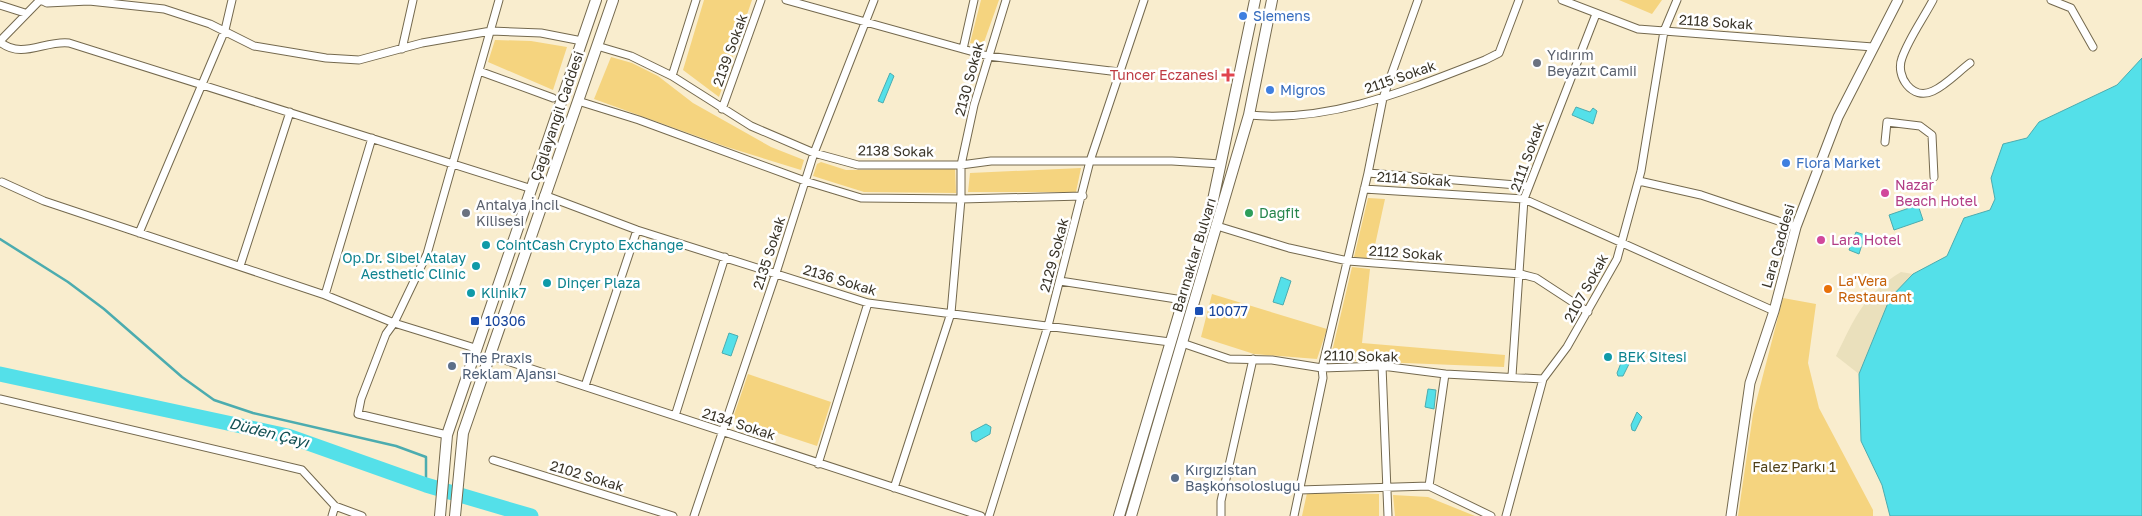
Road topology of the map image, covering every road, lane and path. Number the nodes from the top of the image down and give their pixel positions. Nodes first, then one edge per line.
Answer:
1 (40, 0) edge
2 (232, 0) edge
3 (413, 0) edge
4 (499, 0) edge
5 (596, 0) edge
6 (613, 0) edge
7 (696, 0) edge
8 (761, 0) edge
9 (786, 0) edge
10 (874, 0) edge
11 (974, 0) edge
12 (1006, 0) edge
13 (1144, 0) edge
14 (1255, 0) edge
15 (1272, 0) edge
16 (1418, 0) edge
17 (1520, 0) edge
18 (1562, 0) edge
19 (1677, 0) edge
20 (1898, 0) edge
21 (1933, 0) edge
22 (2051, 0) edge
23 (123, 2) edge
24 (0, 5) edge
25 (25, 13) junction
26 (1596, 14) junction
27 (866, 24) junction
28 (225, 30) junction
29 (491, 31) junction
30 (1664, 31) junction
31 (0, 41) edge
32 (582, 41) junction
33 (597, 46) junction
34 (1873, 47) junction
35 (2093, 47) dead end
36 (402, 49) junction
37 (963, 49) junction
38 (988, 56) junction
39 (1970, 63) dead end
40 (479, 71) junction
41 (1119, 72) junction
42 (672, 76) junction
43 (204, 84) junction
44 (553, 98) dead end
45 (1383, 98) junction
46 (578, 101) junction
47 (722, 109) junction
48 (290, 112) junction
49 (1249, 115) junction
50 (372, 138) junction
51 (1885, 142) dead end
52 (814, 153) junction
53 (1090, 161) junction
54 (452, 164) junction
55 (1221, 164) junction
56 (961, 165) junction
57 (1368, 173) junction
58 (1934, 177) dead end
59 (806, 181) junction
60 (1639, 181) junction
61 (2, 182) dead end
62 (1528, 186) junction
63 (529, 188) junction
64 (1364, 188) junction
65 (544, 194) junction
66 (1083, 196) junction
67 (961, 199) junction
68 (1524, 200) junction
69 (1217, 226) junction
70 (1796, 227) junction
71 (637, 230) junction
72 (140, 233) junction
73 (1621, 244) junction
74 (725, 257) junction
75 (1348, 261) junction
76 (240, 266) junction
77 (776, 273) junction
78 (1520, 274) junction
79 (1060, 282) junction
80 (325, 295) junction
81 (1183, 300) junction
82 (868, 303) junction
83 (1774, 311) junction
84 (1588, 312) junction
85 (950, 313) junction
86 (394, 323) junction
87 (1048, 326) junction
88 (1170, 342) junction
89 (1182, 343) junction
90 (475, 348) junction
91 (489, 355) junction
92 (1253, 359) junction
93 (1382, 366) junction
94 (1322, 368) junction
95 (1445, 374) junction
96 (1512, 376) junction
97 (1542, 379) junction
98 (585, 386) junction
99 (0, 399) edge
100 (675, 416) junction
101 (723, 432) junction
102 (447, 435) junction
103 (493, 460) dead end
104 (818, 464) junction
105 (1388, 486) junction
106 (1429, 486) junction
107 (894, 488) junction
108 (1299, 490) junction
109 (334, 506) junction
110 (332, 516) edge
111 (362, 516) edge
112 (440, 516) edge
113 (455, 516) edge
114 (673, 516) edge
115 (694, 516) edge
116 (981, 516) edge
117 (989, 516) edge
118 (1120, 516) edge
119 (1131, 516) edge
120 (1221, 516) edge
121 (1294, 516) edge
122 (1388, 516) edge
123 (1491, 516) edge
124 (1506, 516) edge
125 (1731, 516) edge

1 - 23 street
1 - 25 street
2 - 28 street
3 - 36 street
4 - 29 street
5 - 32 main road, Çağlayangil Caddesi
6 - 33 main road, Çağlayangil Caddesi
7 - 42 street
8 - 47 street, 2139 Sokak
9 - 27 street
10 - 27 street, 2135 Sokak
11 - 37 street
12 - 38 street, 2130 Sokak
13 - 41 street, 2129 Sokak
14 - 55 main road, Barınaklar Bulvarı
15 - 49 main road, Barınaklar Bulvarı
16 - 45 street
17 - 45 street, 2115 Sokak
18 - 26 street, 2118 Sokak
19 - 30 street, 2107 Sokak
20 - 34 street, Lara Caddesi
21 - 39 street
22 - 35 street
23 - 28 street
24 - 25 street
25 - 31 street
26 - 30 street, 2118 Sokak
26 - 62 street, 2111 Sokak
27 - 37 street
27 - 52 street, 2135 Sokak
28 - 36 street
28 - 43 street
29 - 32 street
29 - 36 street
29 - 40 street
30 - 34 street, 2118 Sokak
30 - 60 street, 2107 Sokak
31 - 43 street
32 - 63 main road, Çağlayangil Caddesi
33 - 42 street, 2138 Sokak
33 - 46 main road, Çağlayangil Caddesi
34 - 70 street, Lara Caddesi
37 - 38 street
38 - 41 street
38 - 56 street, 2130 Sokak
40 - 44 street
40 - 54 street
41 - 53 street, 2129 Sokak
42 - 47 street, 2138 Sokak
43 - 48 street
43 - 72 street
45 - 49 street, 2115 Sokak
45 - 57 street
46 - 59 street
46 - 65 main road, Çağlayangil Caddesi
47 - 52 street, 2138 Sokak
48 - 50 street
48 - 76 street
49 - 69 main road, Barınaklar Bulvarı
50 - 54 street
50 - 80 street
51 - 58 street
52 - 56 street, 2138 Sokak
52 - 59 street, 2135 Sokak
53 - 55 street, 2138 Sokak
53 - 56 street, 2138 Sokak
53 - 66 street, 2129 Sokak
54 - 63 street
54 - 86 street
55 - 81 main road, Barınaklar Bulvarı
56 - 67 street, 2130 Sokak
57 - 62 street
57 - 64 street
59 - 67 street
59 - 77 street, 2135 Sokak
60 - 70 street
60 - 73 street, 2107 Sokak
61 - 72 street
62 - 68 street, 2111 Sokak
63 - 90 main road, Çağlayangil Caddesi
64 - 68 street, 2114 Sokak
64 - 75 street, 2114 Sokak
65 - 71 street, 2136 Sokak
65 - 91 main road, Çağlayangil Caddesi
66 - 67 street
66 - 79 street, 2129 Sokak
67 - 85 street, 2130 Sokak
68 - 73 street, 2114 Sokak
68 - 78 street, 2111 Sokak
69 - 75 street, 2112 Sokak
69 - 89 main road, Barınaklar Bulvarı
70 - 83 street, Lara Caddesi
71 - 74 street, 2136 Sokak
71 - 98 street
72 - 76 street
73 - 83 street, 2114 Sokak
73 - 84 street, 2107 Sokak
74 - 77 street, 2136 Sokak
74 - 100 street
75 - 78 street, 2112 Sokak
75 - 94 street, 2114 Sokak
76 - 80 street
77 - 82 street, 2136 Sokak
77 - 101 street, 2135 Sokak
78 - 84 street, 2112 Sokak
78 - 96 street, 2111 Sokak
79 - 81 street
79 - 87 street, 2129 Sokak
80 - 86 street
81 - 88 main road, Barınaklar Bulvarı
82 - 85 street, 2136 Sokak
82 - 104 street
83 - 125 street, Lara Caddesi
84 - 97 street, 2107 Sokak
85 - 87 street, 2136 Sokak
85 - 107 street, 2130 Sokak
86 - 90 street
86 - 102 street
87 - 88 street, 2136 Sokak
87 - 117 street, 2129 Sokak
88 - 118 main road, Barınaklar Bulvarı
89 - 92 street, 2110 Sokak
89 - 119 main road, Barınaklar Bulvarı
90 - 102 main road, Çağlayangil Caddesi
91 - 98 street, 2134 Sokak
91 - 113 main road, Çağlayangil Caddesi
92 - 94 street, 2110 Sokak
92 - 120 street
93 - 94 street, 2110 Sokak
93 - 95 street, 2110 Sokak
93 - 105 street
94 - 108 street, 2114 Sokak
95 - 96 street, 2110 Sokak
95 - 106 street
96 - 97 street, 2110 Sokak
97 - 124 street, 2107 Sokak
98 - 100 street, 2134 Sokak
99 - 109 street
100 - 101 street, 2134 Sokak
101 - 104 street, 2134 Sokak
101 - 115 street, 2135 Sokak
102 - 112 main road, Çağlayangil Caddesi
103 - 114 street, 2102 Sokak
104 - 107 street, 2134 Sokak
105 - 106 street
105 - 108 street
105 - 122 street
106 - 123 street
107 - 116 street, 2134 Sokak
108 - 121 street, 2114 Sokak
109 - 110 street
109 - 111 street

